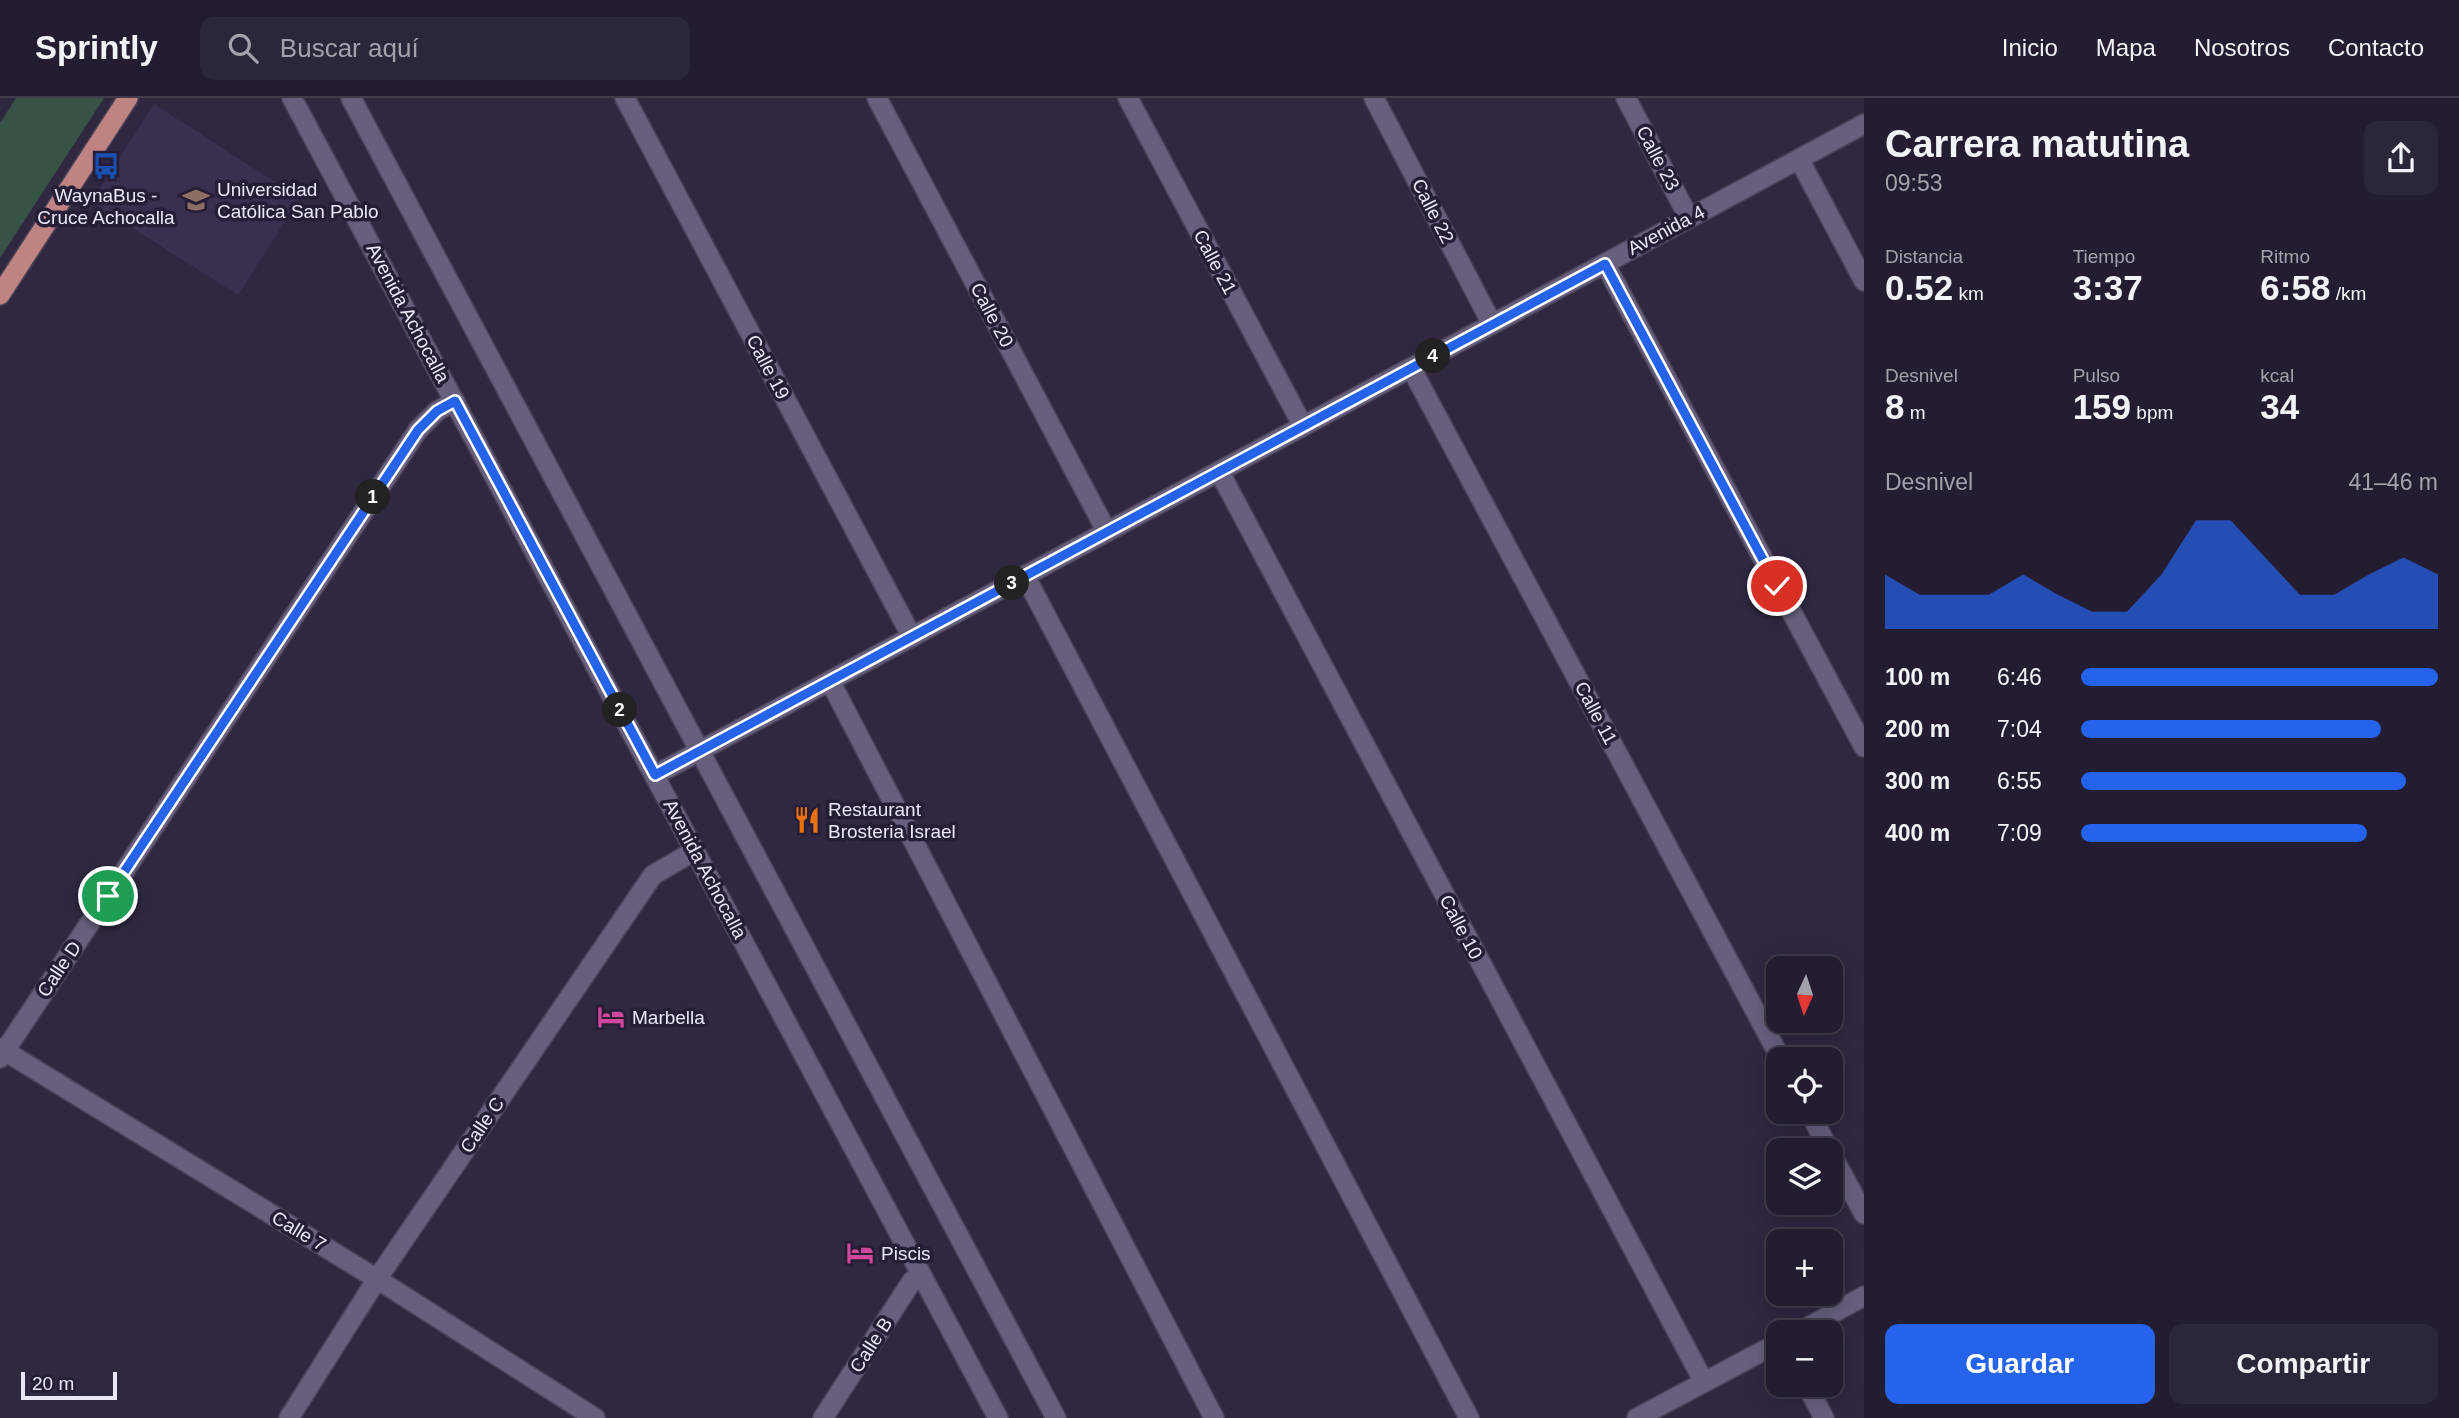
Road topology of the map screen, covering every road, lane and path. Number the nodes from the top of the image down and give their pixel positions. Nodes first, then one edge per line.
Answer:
1 (128, 98) edge
2 (292, 98) edge
3 (351, 98) edge
4 (625, 98) edge
5 (877, 98) edge
6 (1128, 98) edge
7 (1374, 98) edge
8 (1626, 98) edge
9 (1864, 124) edge
10 (1799, 159) junction
11 (1689, 218) junction
12 (1605, 264) junction
13 (1864, 281) edge
14 (0, 295) edge
15 (1492, 324) junction
16 (1411, 368) junction
17 (455, 401) junction
18 (1303, 426) junction
19 (1219, 471) junction
20 (1107, 532) junction
21 (1025, 576) junction
22 (912, 637) junction
23 (830, 681) junction
24 (1864, 747) edge
25 (699, 752) junction
26 (655, 775) junction
27 (694, 851) junction
28 (1775, 1047) edge
29 (1, 1053) edge
30 (1843, 1175) edge
31 (1864, 1214) edge
32 (921, 1276) junction
33 (377, 1279) junction
34 (1864, 1296) edge
35 (1821, 1320) edge
36 (1766, 1349) edge
37 (1704, 1382) junction
38 (1813, 1397) edge
39 (289, 1418) edge
40 (595, 1418) edge
41 (823, 1418) edge
42 (998, 1418) edge
43 (1056, 1418) edge
44 (1214, 1418) edge
45 (1469, 1418) edge
46 (1637, 1418) edge
47 (1824, 1418) edge

1 - 14 main road
2 - 17 street, Avenida Achocalla
3 - 25 street
4 - 22 street, Calle 19
5 - 20 street, Calle 20
6 - 18 street, Calle 21
7 - 15 street, Calle 22
8 - 11 street, Calle 23
9 - 10 street, Avenida 4
10 - 11 street, Avenida 4
10 - 13 street
11 - 12 street, Avenida 4
12 - 15 street, Avenida 4
12 - 24 street
15 - 16 street, Avenida 4
16 - 18 street, Avenida 4
16 - 28 street, Calle 11
17 - 26 street, Avenida Achocalla
17 - 29 street, Calle D
18 - 19 street, Avenida 4
19 - 20 street, Avenida 4
19 - 37 street, Calle 10
20 - 21 street, Avenida 4
21 - 22 street, Avenida 4
21 - 45 street
22 - 23 street, Avenida 4
23 - 25 street, Avenida 4
23 - 44 street
25 - 26 street, Avenida 4
25 - 43 street
26 - 27 street, Avenida Achocalla
27 - 32 street, Avenida Achocalla
27 - 33 street, Calle C
29 - 33 street, Calle 7
30 - 31 street
32 - 41 street, Calle B
32 - 42 street, Avenida Achocalla
33 - 39 street, Calle C
33 - 40 street, Calle 7
34 - 35 street
36 - 37 street
37 - 46 street
38 - 47 street

